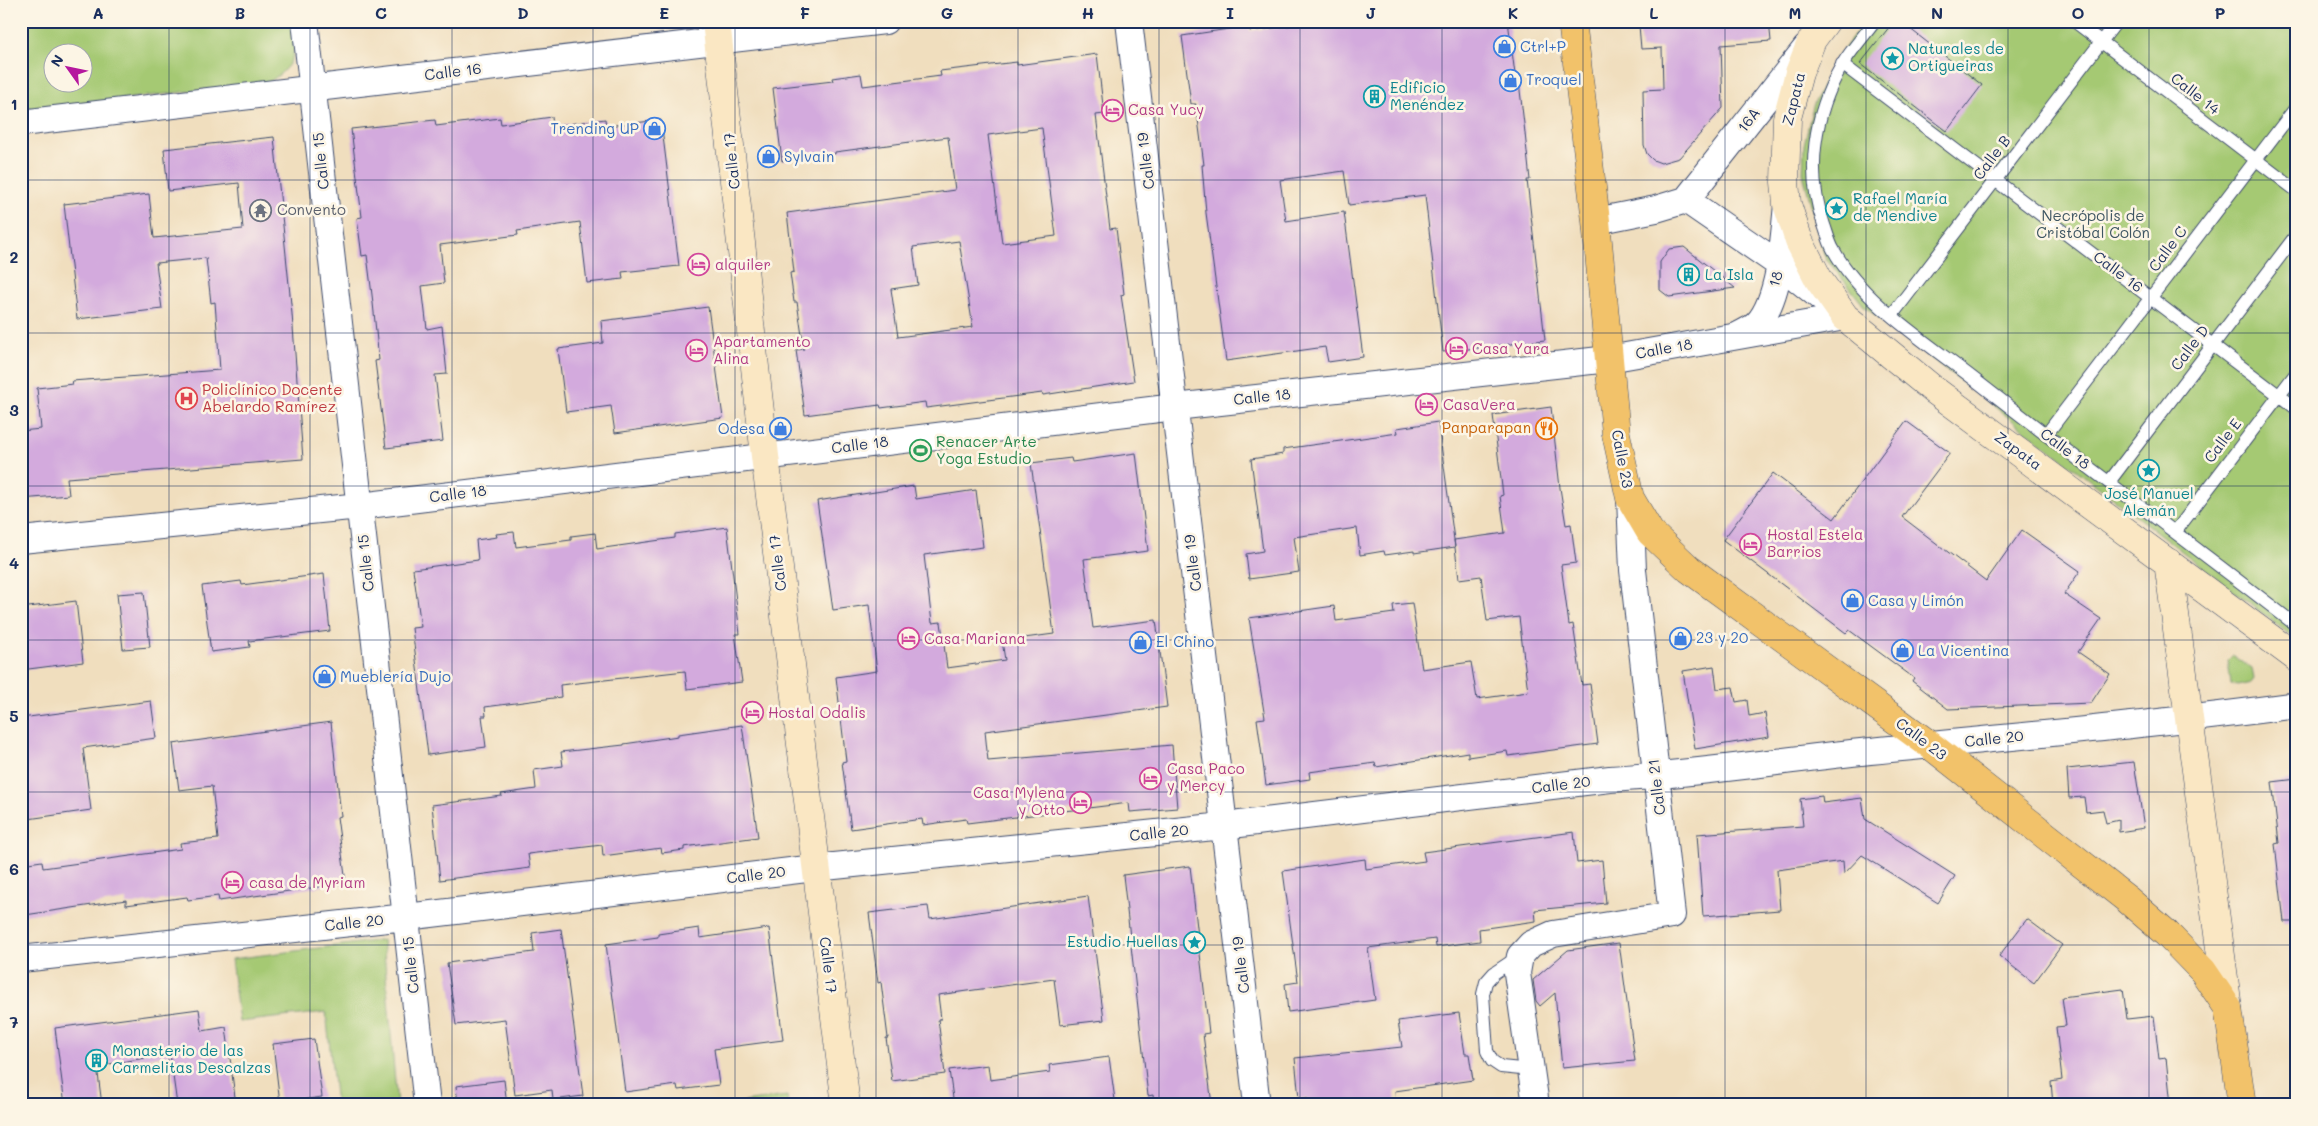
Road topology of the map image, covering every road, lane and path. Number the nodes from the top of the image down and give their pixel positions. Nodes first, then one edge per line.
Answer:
1 (305, 21) edge
2 (885, 21) edge
3 (1129, 21) edge
4 (1572, 21) edge
5 (1875, 21) edge
6 (2074, 21) edge
7 (2117, 21) edge
8 (1819, 30) edge
9 (717, 31) edge
10 (2101, 42) junction
11 (1842, 64) junction
12 (313, 89) junction
13 (2297, 106) edge
14 (21, 123) edge
15 (2255, 161) junction
16 (1996, 180) junction
17 (2297, 191) edge
18 (1786, 193) junction
19 (1686, 200) junction
20 (1596, 221) junction
21 (2297, 234) edge
22 (1780, 265) junction
23 (2151, 297) junction
24 (1892, 315) junction
25 (1845, 317) junction
26 (1735, 338) junction
27 (2214, 345) junction
28 (1609, 359) junction
29 (2297, 372) edge
30 (2279, 395) junction
31 (1175, 407) junction
32 (2297, 409) edge
33 (2046, 435) junction
34 (765, 456) junction
35 (2109, 482) junction
36 (1630, 498) junction
37 (360, 506) junction
38 (2176, 531) junction
39 (21, 540) edge
40 (2168, 562) junction
41 (2297, 626) edge
42 (2297, 658) edge
43 (2297, 705) edge
44 (2188, 720) junction
45 (1930, 746) junction
46 (1655, 776) junction
47 (1224, 826) junction
48 (815, 868) junction
49 (406, 918) junction
50 (1520, 956) junction
51 (21, 959) edge
52 (2228, 1008) junction
53 (1531, 1070) junction
54 (427, 1105) edge
55 (846, 1105) edge
56 (1258, 1105) edge
57 (1536, 1105) edge
58 (2242, 1105) edge

1 - 12 street, Calle 15
2 - 9 street, Calle 16
3 - 31 street, Calle 19
4 - 20 main road, Calle 23
5 - 11 lane, Calle 18
6 - 10 lane, Calle 14
7 - 10 lane, Calle B
8 - 18 main road, Zapata
8 - 19 street, 16A
9 - 12 street, Calle 16
9 - 34 main road, Calle 17
10 - 15 lane, Calle 14
10 - 16 lane, Calle B
11 - 16 lane, Calle 16
11 - 24 lane, Calle 18
12 - 14 street, Calle 16
12 - 37 street, Calle 15
13 - 15 lane, Calle C
15 - 17 lane, Calle 14
15 - 23 lane, Calle C
16 - 23 lane, Calle 16
16 - 24 lane, Calle B
18 - 22 street, 18
18 - 25 main road, Zapata
19 - 20 street
19 - 22 street
20 - 28 main road, Calle 23
21 - 27 lane, Calle D
22 - 25 street
22 - 26 street, 18
23 - 27 lane, Calle 16
23 - 33 lane, Calle C
24 - 33 lane, Calle 18
25 - 26 street, Calle 18
25 - 40 main road, Zapata
26 - 28 street, Calle 18
27 - 30 lane, Calle 16
27 - 35 lane, Calle D
28 - 31 street, Calle 18
28 - 36 main road, Calle 23
29 - 30 lane, Calle E
30 - 32 lane, Calle 16
30 - 38 lane, Calle E
31 - 34 street, Calle 18
31 - 47 street, Calle 19
33 - 35 lane, Calle 18
34 - 37 street, Calle 18
34 - 48 main road, Calle 17
35 - 38 lane, Calle 18
36 - 45 main road, Calle 23
36 - 46 street, Calle 21
37 - 39 street, Calle 18
37 - 49 street, Calle 15
38 - 41 lane, Calle 18
40 - 42 main road, Zapata
40 - 44 main road
43 - 44 street, Calle 20
44 - 45 street, Calle 20
44 - 52 main road
45 - 46 street, Calle 20
45 - 52 main road, Calle 23
46 - 47 street, Calle 20
46 - 50 street, Calle 21
47 - 48 street, Calle 20
47 - 56 street, Calle 19
48 - 49 street, Calle 20
48 - 55 main road, Calle 17
49 - 51 street, Calle 20
49 - 54 street, Calle 15
50 - 53 street
50 - 53 lane, Calle 21
52 - 58 main road
53 - 57 street

